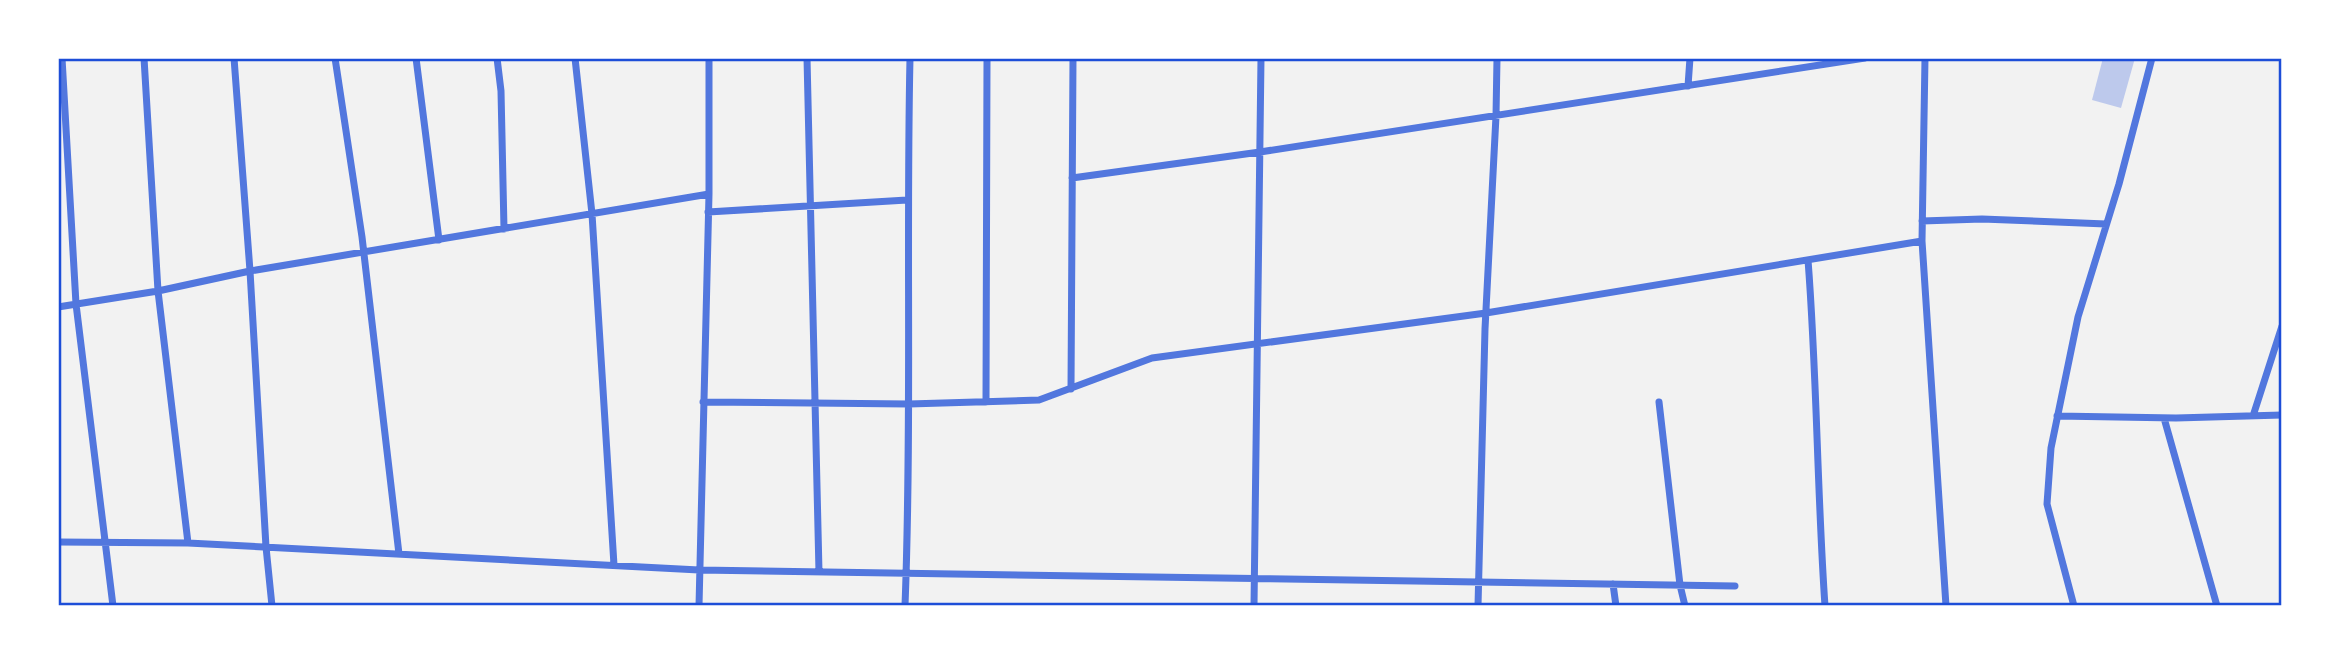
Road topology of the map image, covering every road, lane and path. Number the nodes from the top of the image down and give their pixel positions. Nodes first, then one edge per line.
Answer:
1 (62, 58) edge
2 (144, 58) edge
3 (234, 58) edge
4 (335, 58) edge
5 (416, 58) edge
6 (497, 58) edge
7 (575, 58) edge
8 (709, 58) edge
9 (807, 58) edge
10 (910, 58) edge
11 (987, 58) edge
12 (1073, 58) edge
13 (1261, 58) edge
14 (1497, 58) edge
15 (1690, 58) edge
16 (1864, 58) edge
17 (1925, 58) edge
18 (2152, 58) edge
19 (1688, 86) junction
20 (1496, 116) junction
21 (1259, 152) junction
22 (1072, 178) junction
23 (709, 194) junction
24 (907, 200) junction
25 (812, 205) junction
26 (708, 212) junction
27 (592, 214) junction
28 (1922, 221) junction
29 (2106, 224) junction
30 (504, 229) junction
31 (439, 240) junction
32 (1922, 242) junction
33 (364, 253) junction
34 (1808, 260) junction
35 (250, 271) junction
36 (158, 291) junction
37 (76, 304) junction
38 (58, 307) edge
39 (1486, 313) junction
40 (2282, 326) edge
41 (1257, 344) junction
42 (1071, 388) junction
43 (703, 402) junction
44 (986, 402) junction
45 (1659, 402) dead end
46 (816, 403) junction
47 (909, 404) junction
48 (2057, 415) junction
49 (2282, 415) edge
50 (2253, 416) junction
51 (2164, 418) junction
52 (58, 542) edge
53 (104, 543) junction
54 (188, 544) junction
55 (266, 547) junction
56 (400, 554) junction
57 (614, 565) junction
58 (699, 570) junction
59 (819, 572) junction
60 (906, 573) junction
61 (1254, 579) junction
62 (1477, 582) junction
63 (1613, 584) junction
64 (1680, 585) junction
65 (1735, 586) dead end
66 (113, 606) edge
67 (272, 606) edge
68 (699, 606) edge
69 (905, 606) edge
70 (1254, 606) edge
71 (1478, 606) edge
72 (1615, 606) edge
73 (1685, 606) edge
74 (1825, 606) edge
75 (1946, 606) edge
76 (2074, 606) edge
77 (2217, 606) edge

1 - 37 street
2 - 36 street
3 - 35 street
4 - 33 street
5 - 31 street
6 - 30 street
7 - 27 street
8 - 23 street
9 - 25 street
10 - 24 street
11 - 44 street
12 - 22 street
13 - 21 street
14 - 20 street
15 - 19 street
16 - 19 street
17 - 28 street
18 - 29 street
19 - 20 street
20 - 21 street
20 - 39 street
21 - 22 street
21 - 41 street
22 - 42 street
23 - 26 street
23 - 27 street
24 - 25 street
24 - 47 street
25 - 26 street
25 - 46 street
26 - 43 street
27 - 30 street
27 - 57 street
28 - 29 street
28 - 32 street
29 - 48 street
30 - 31 street
31 - 33 street
32 - 34 street
32 - 75 street
33 - 35 street
33 - 56 street
34 - 39 street
34 - 74 street
35 - 36 street
35 - 55 street
36 - 37 street
36 - 54 street
37 - 38 street
37 - 53 street
39 - 41 street
39 - 62 street
40 - 50 street
41 - 42 street
41 - 61 street
42 - 44 street
43 - 46 street
43 - 58 street
44 - 47 street
45 - 64 street
46 - 47 street
46 - 59 street
47 - 60 street
48 - 51 street
48 - 76 street
49 - 50 street
50 - 51 street
51 - 77 street
52 - 53 street
53 - 54 street
53 - 66 street
54 - 55 street
55 - 56 street
55 - 67 street
56 - 57 street
57 - 58 street
58 - 59 street
58 - 68 street
59 - 60 street
60 - 61 street
60 - 69 street
61 - 62 street
61 - 70 street
62 - 63 street
62 - 71 street
63 - 64 street
63 - 72 street
64 - 65 street
64 - 73 street

